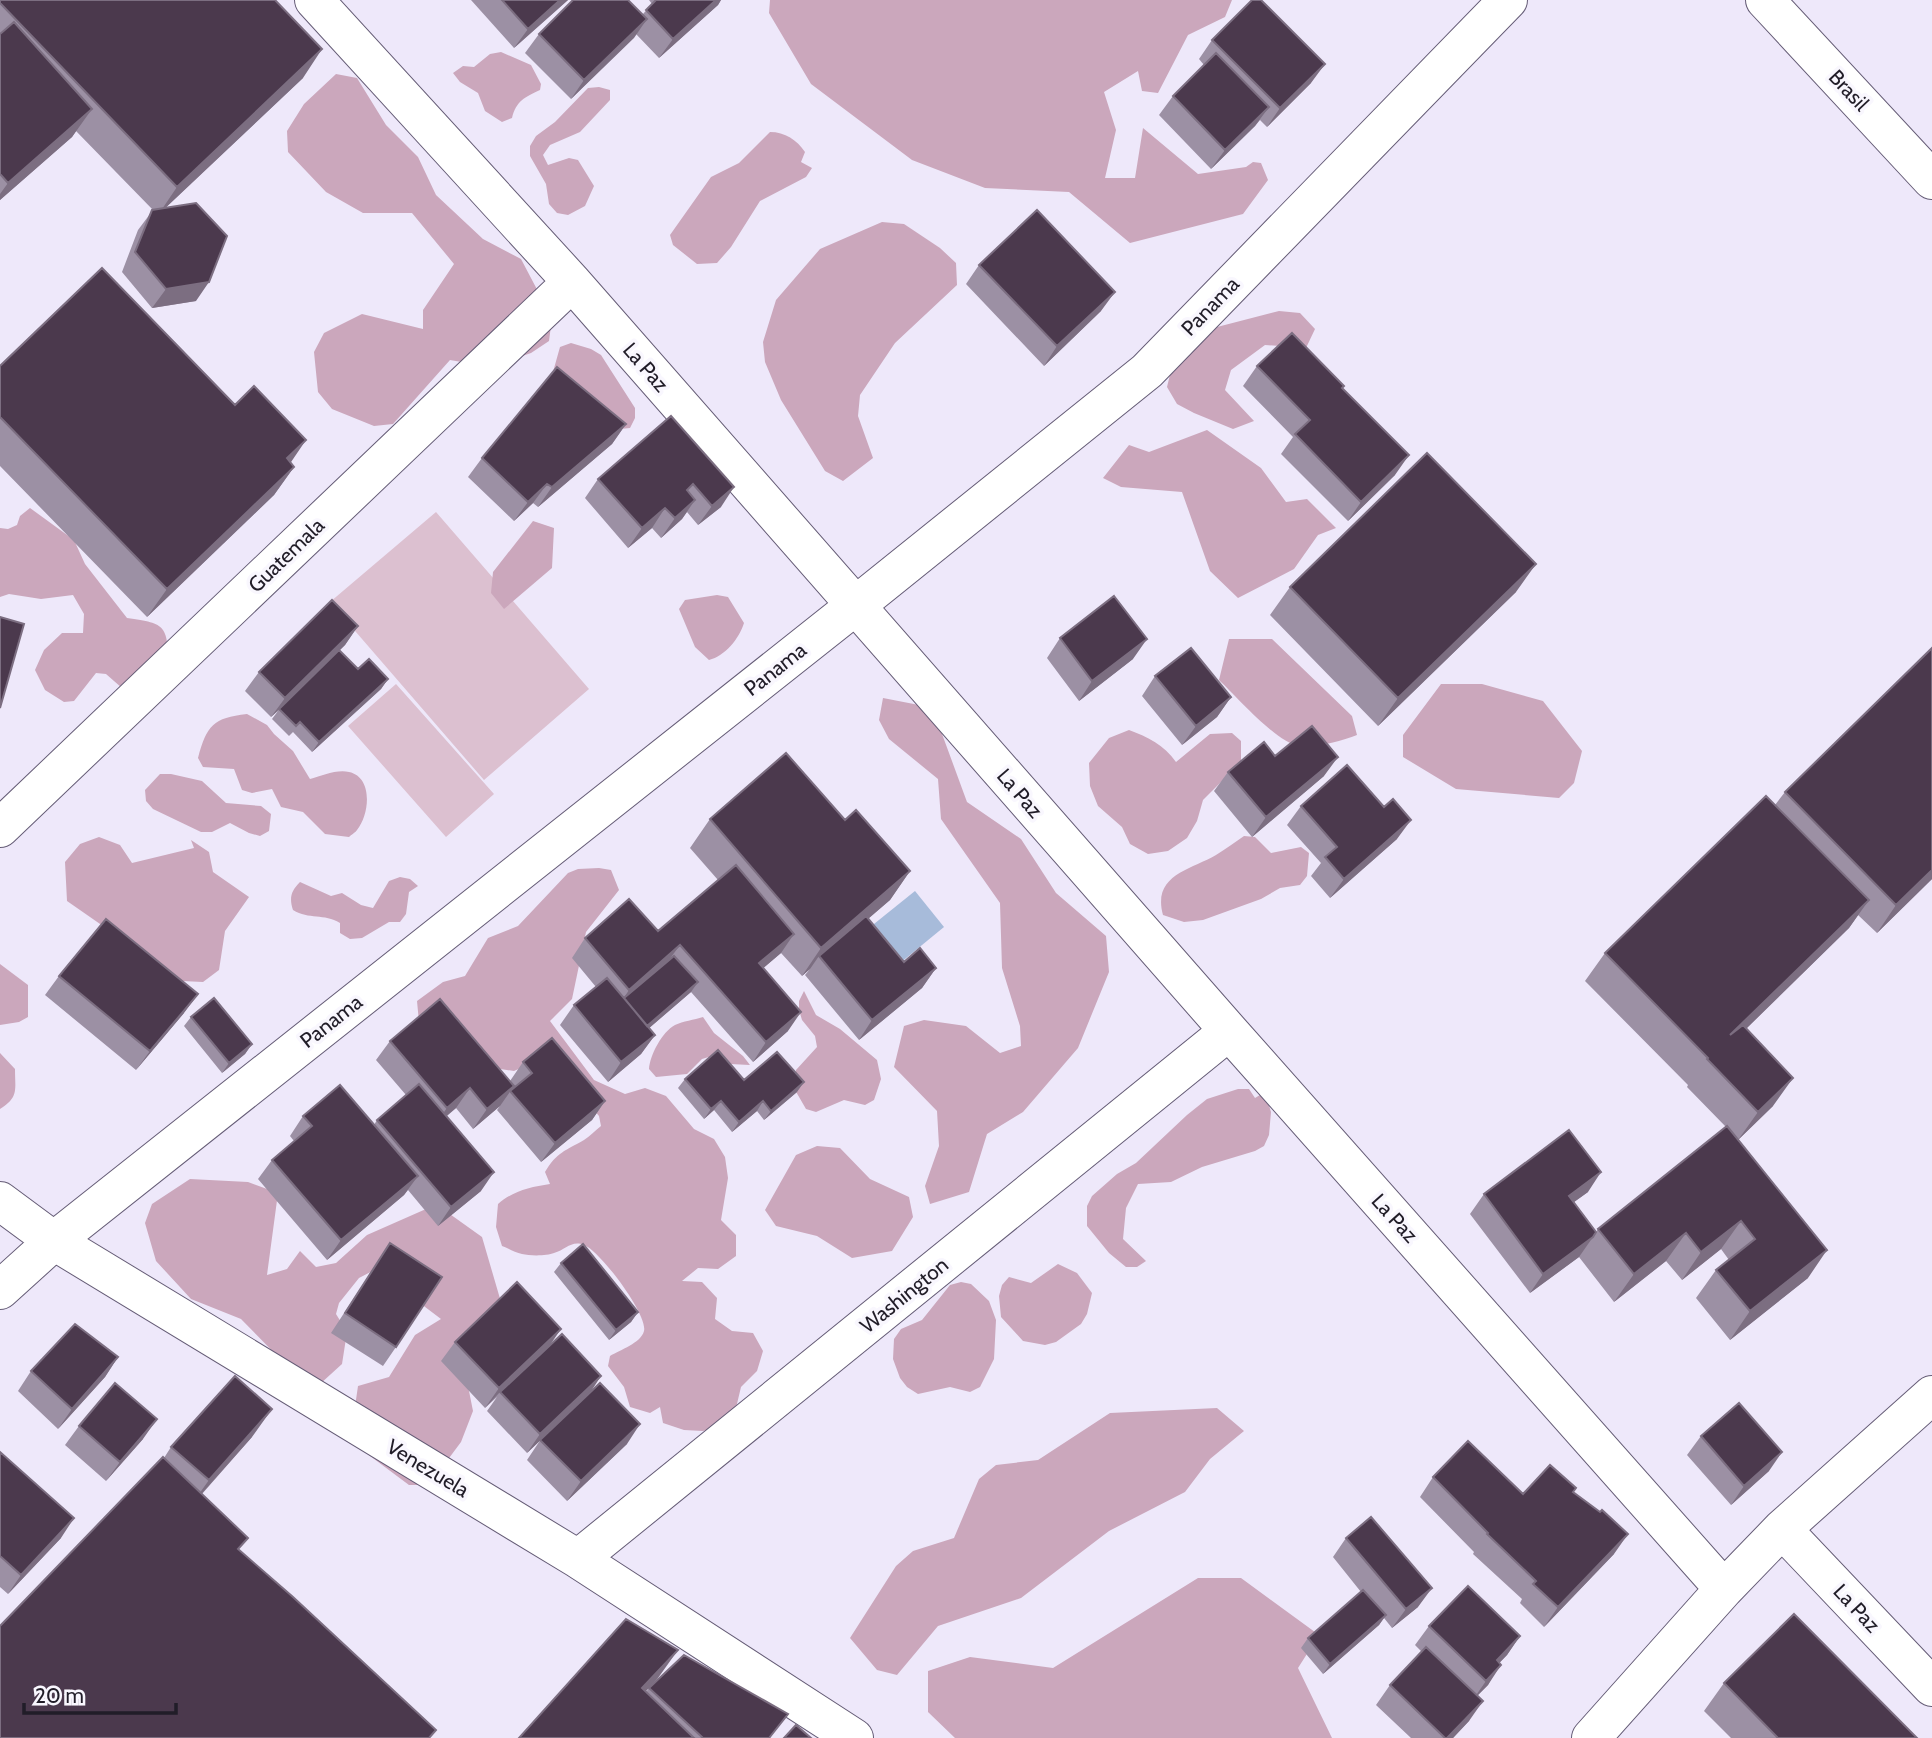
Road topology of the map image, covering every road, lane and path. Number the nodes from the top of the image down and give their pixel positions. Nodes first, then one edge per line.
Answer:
1 (314, 0) edge
2 (1508, 0) edge
3 (1765, 0) edge
4 (1932, 180) edge
5 (572, 282) junction
6 (855, 606) junction
7 (0, 828) edge
8 (1229, 1031) junction
9 (0, 1201) edge
10 (54, 1241) junction
11 (0, 1290) edge
12 (1932, 1395) edge
13 (1782, 1528) junction
14 (578, 1559) junction
15 (1724, 1589) junction
16 (1932, 1687) edge
17 (854, 1738) edge
18 (1591, 1738) edge

1 - 5 street, La Paz
2 - 6 street, Panama
3 - 4 street, Brasil
5 - 6 street, La Paz
5 - 7 street, Guatemala
6 - 8 street, La Paz
6 - 10 street, Panama
8 - 14 street, Washington
8 - 15 street, La Paz
9 - 10 street, Venezuela
10 - 11 street, Panama
10 - 14 street, Venezuela
12 - 13 street
13 - 15 street
13 - 16 street, La Paz
14 - 17 street, Venezuela
15 - 18 street

